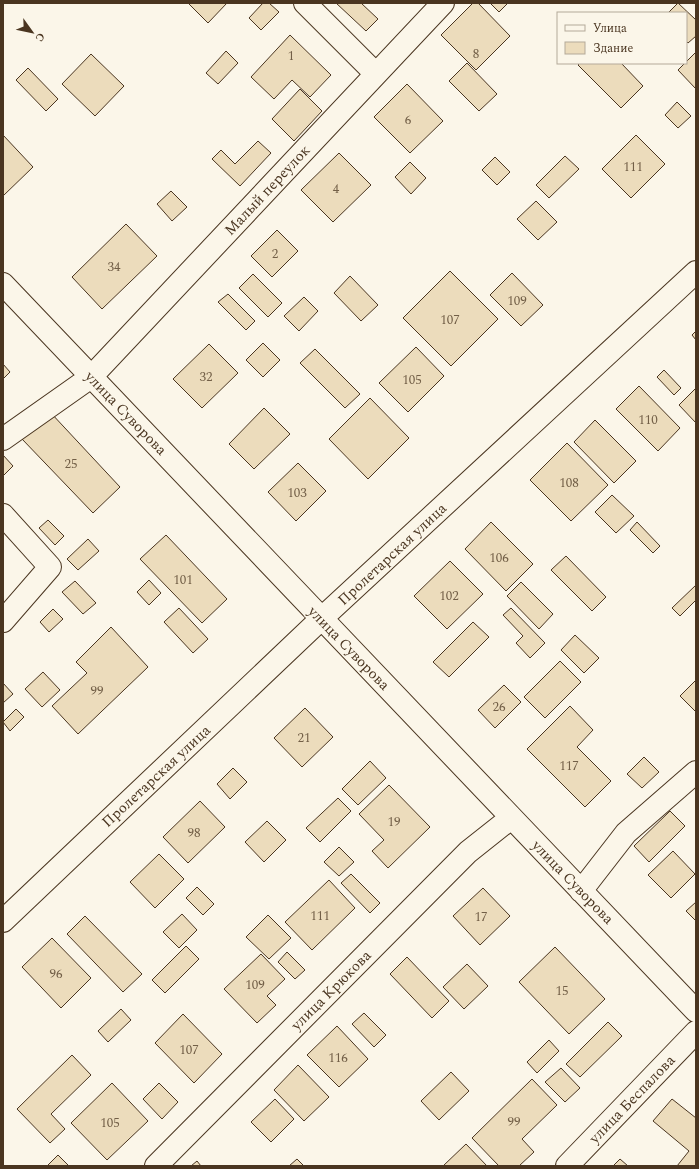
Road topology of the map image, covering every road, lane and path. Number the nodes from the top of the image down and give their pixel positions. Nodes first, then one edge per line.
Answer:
1 (305, 3) edge
2 (443, 3) edge
3 (376, 74) junction
4 (696, 272) edge
5 (3, 284) edge
6 (90, 377) junction
7 (3, 439) edge
8 (3, 515) edge
9 (321, 619) junction
10 (3, 620) edge
11 (696, 772) edge
12 (511, 818) junction
13 (581, 891) junction
14 (3, 921) edge
15 (696, 1011) edge
16 (696, 1032) edge
17 (156, 1166) edge
18 (567, 1166) edge

1 - 3 street
2 - 3 street, Малый переулок
3 - 6 street, Малый переулок
4 - 9 street, Пролетарская улица
5 - 6 street, улица Суворова
6 - 7 street, Малый переулок
6 - 9 street, улица Суворова
8 - 10 street
9 - 12 street, улица Суворова
9 - 14 street, Пролетарская улица
11 - 13 street
12 - 13 street, улица Суворова
12 - 17 street, улица Крюкова
13 - 15 street, улица Суворова
16 - 18 street, улица Беспалова

